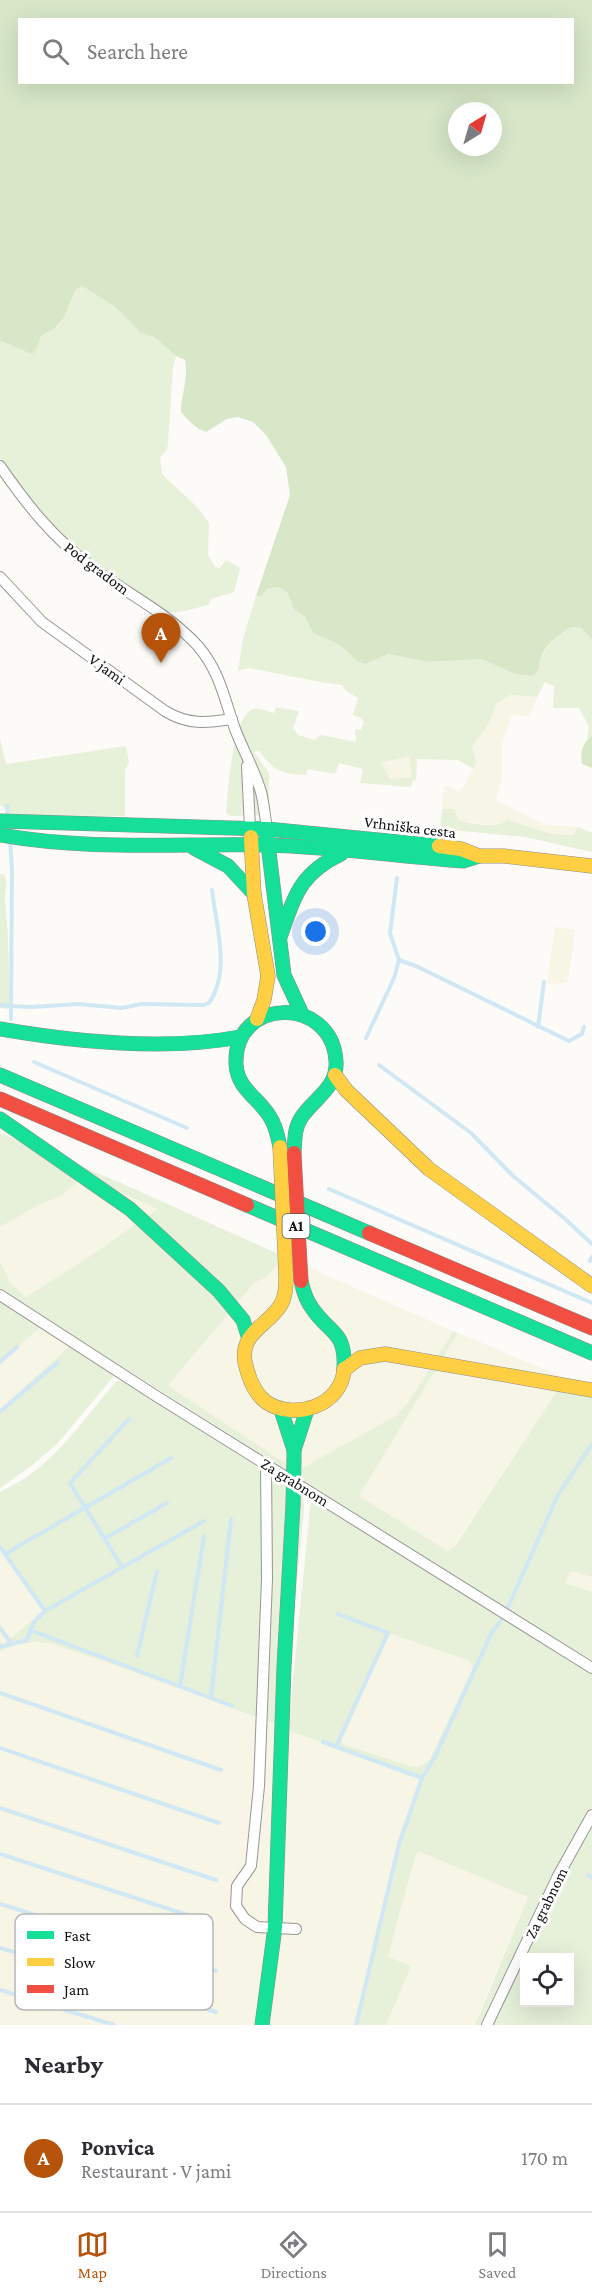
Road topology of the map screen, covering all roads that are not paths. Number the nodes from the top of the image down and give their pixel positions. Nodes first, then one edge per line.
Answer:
1 (0, 466) edge
2 (0, 577) edge
3 (232, 719) junction
4 (246, 757) junction
5 (0, 821) edge
6 (250, 828) junction
7 (267, 829) junction
8 (0, 835) edge
9 (252, 845) junction
10 (268, 845) junction
11 (191, 847) junction
12 (344, 852) junction
13 (479, 856) junction
14 (592, 866) edge
15 (254, 894) junction
16 (279, 939) junction
17 (302, 1014) junction
18 (257, 1019) junction
19 (0, 1029) edge
20 (240, 1037) junction
21 (0, 1075) edge
22 (335, 1075) junction
23 (0, 1099) edge
24 (0, 1119) edge
25 (592, 1286) edge
26 (219, 1292) junction
27 (0, 1295) edge
28 (592, 1328) edge
29 (249, 1339) junction
30 (244, 1352) junction
31 (592, 1353) edge
32 (345, 1369) junction
33 (592, 1390) edge
34 (281, 1410) junction
35 (307, 1410) junction
36 (294, 1455) junction
37 (266, 1464) junction
38 (592, 1668) edge
39 (592, 1815) edge
40 (275, 1927) junction
41 (296, 1929) dead end
42 (262, 2025) edge
43 (487, 2025) edge

1 - 3 street, Pod gradom
2 - 3 street, V jami
3 - 4 street, Pod gradom
4 - 6 street
4 - 7 street
5 - 6 main road, Vrhniška cesta
6 - 7 main road, Vrhniška cesta
6 - 9 main road
7 - 10 main road
7 - 13 main road, Vrhniška cesta
8 - 11 main road, Vrhniška cesta
9 - 10 main road, Vrhniška cesta
9 - 11 main road, Vrhniška cesta
9 - 15 main road
10 - 12 main road, Vrhniška cesta
10 - 16 main road
11 - 15 main road
12 - 13 main road, Vrhniška cesta
12 - 16 main road
13 - 14 main road
15 - 18 main road
16 - 17 main road
17 - 18 main road
17 - 22 main road
18 - 20 main road
19 - 20 main road
20 - 29 main road, bridge
21 - 28 main road, A1
22 - 25 main road
22 - 32 main road, bridge
23 - 31 main road, A1
24 - 26 main road
26 - 29 main road
26 - 30 main road
27 - 37 street, Za grabnom
29 - 30 main road
30 - 34 main road
32 - 33 main road
32 - 35 main road
34 - 35 main road
34 - 36 main road
35 - 36 main road
36 - 40 main road, bridge
37 - 38 street, Za grabnom
37 - 40 street
39 - 43 street, Za grabnom
40 - 41 street
40 - 42 main road

